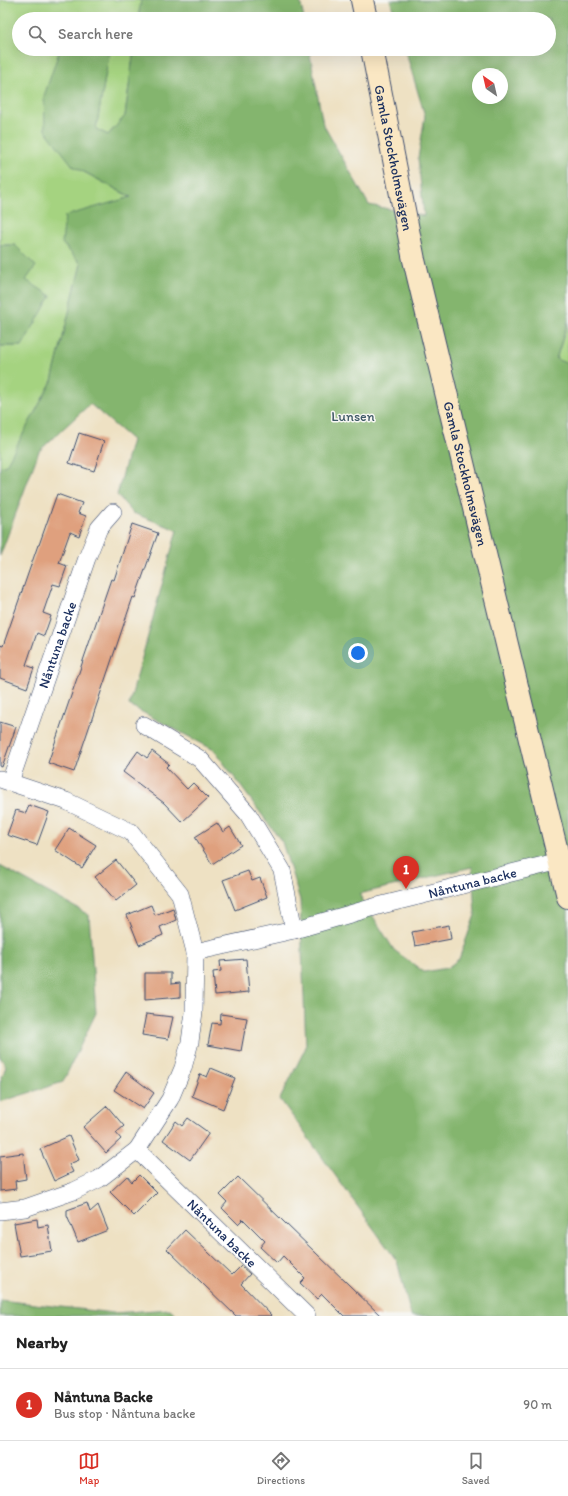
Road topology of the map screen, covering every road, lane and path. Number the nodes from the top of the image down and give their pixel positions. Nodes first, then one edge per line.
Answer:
1 (362, 0) edge
2 (365, 12) edge
3 (373, 56) edge
4 (113, 512) dead end
5 (144, 725) dead end
6 (5, 781) edge
7 (560, 861) junction
8 (568, 897) edge
9 (294, 930) junction
10 (195, 952) junction
11 (137, 1150) junction
12 (0, 1211) edge
13 (307, 1316) edge

1 - 2 main road
3 - 7 main road, Gamla Stockholmsvägen
4 - 6 street, Nåntuna backe
5 - 9 street
6 - 10 street, Nåntuna backe
7 - 8 main road, Gamla Stockholmsvägen
7 - 9 street, Nåntuna backe
9 - 10 street, Nåntuna backe
10 - 11 street, Nåntuna backe
11 - 12 street, Nåntuna backe
11 - 13 street, Nåntuna backe

